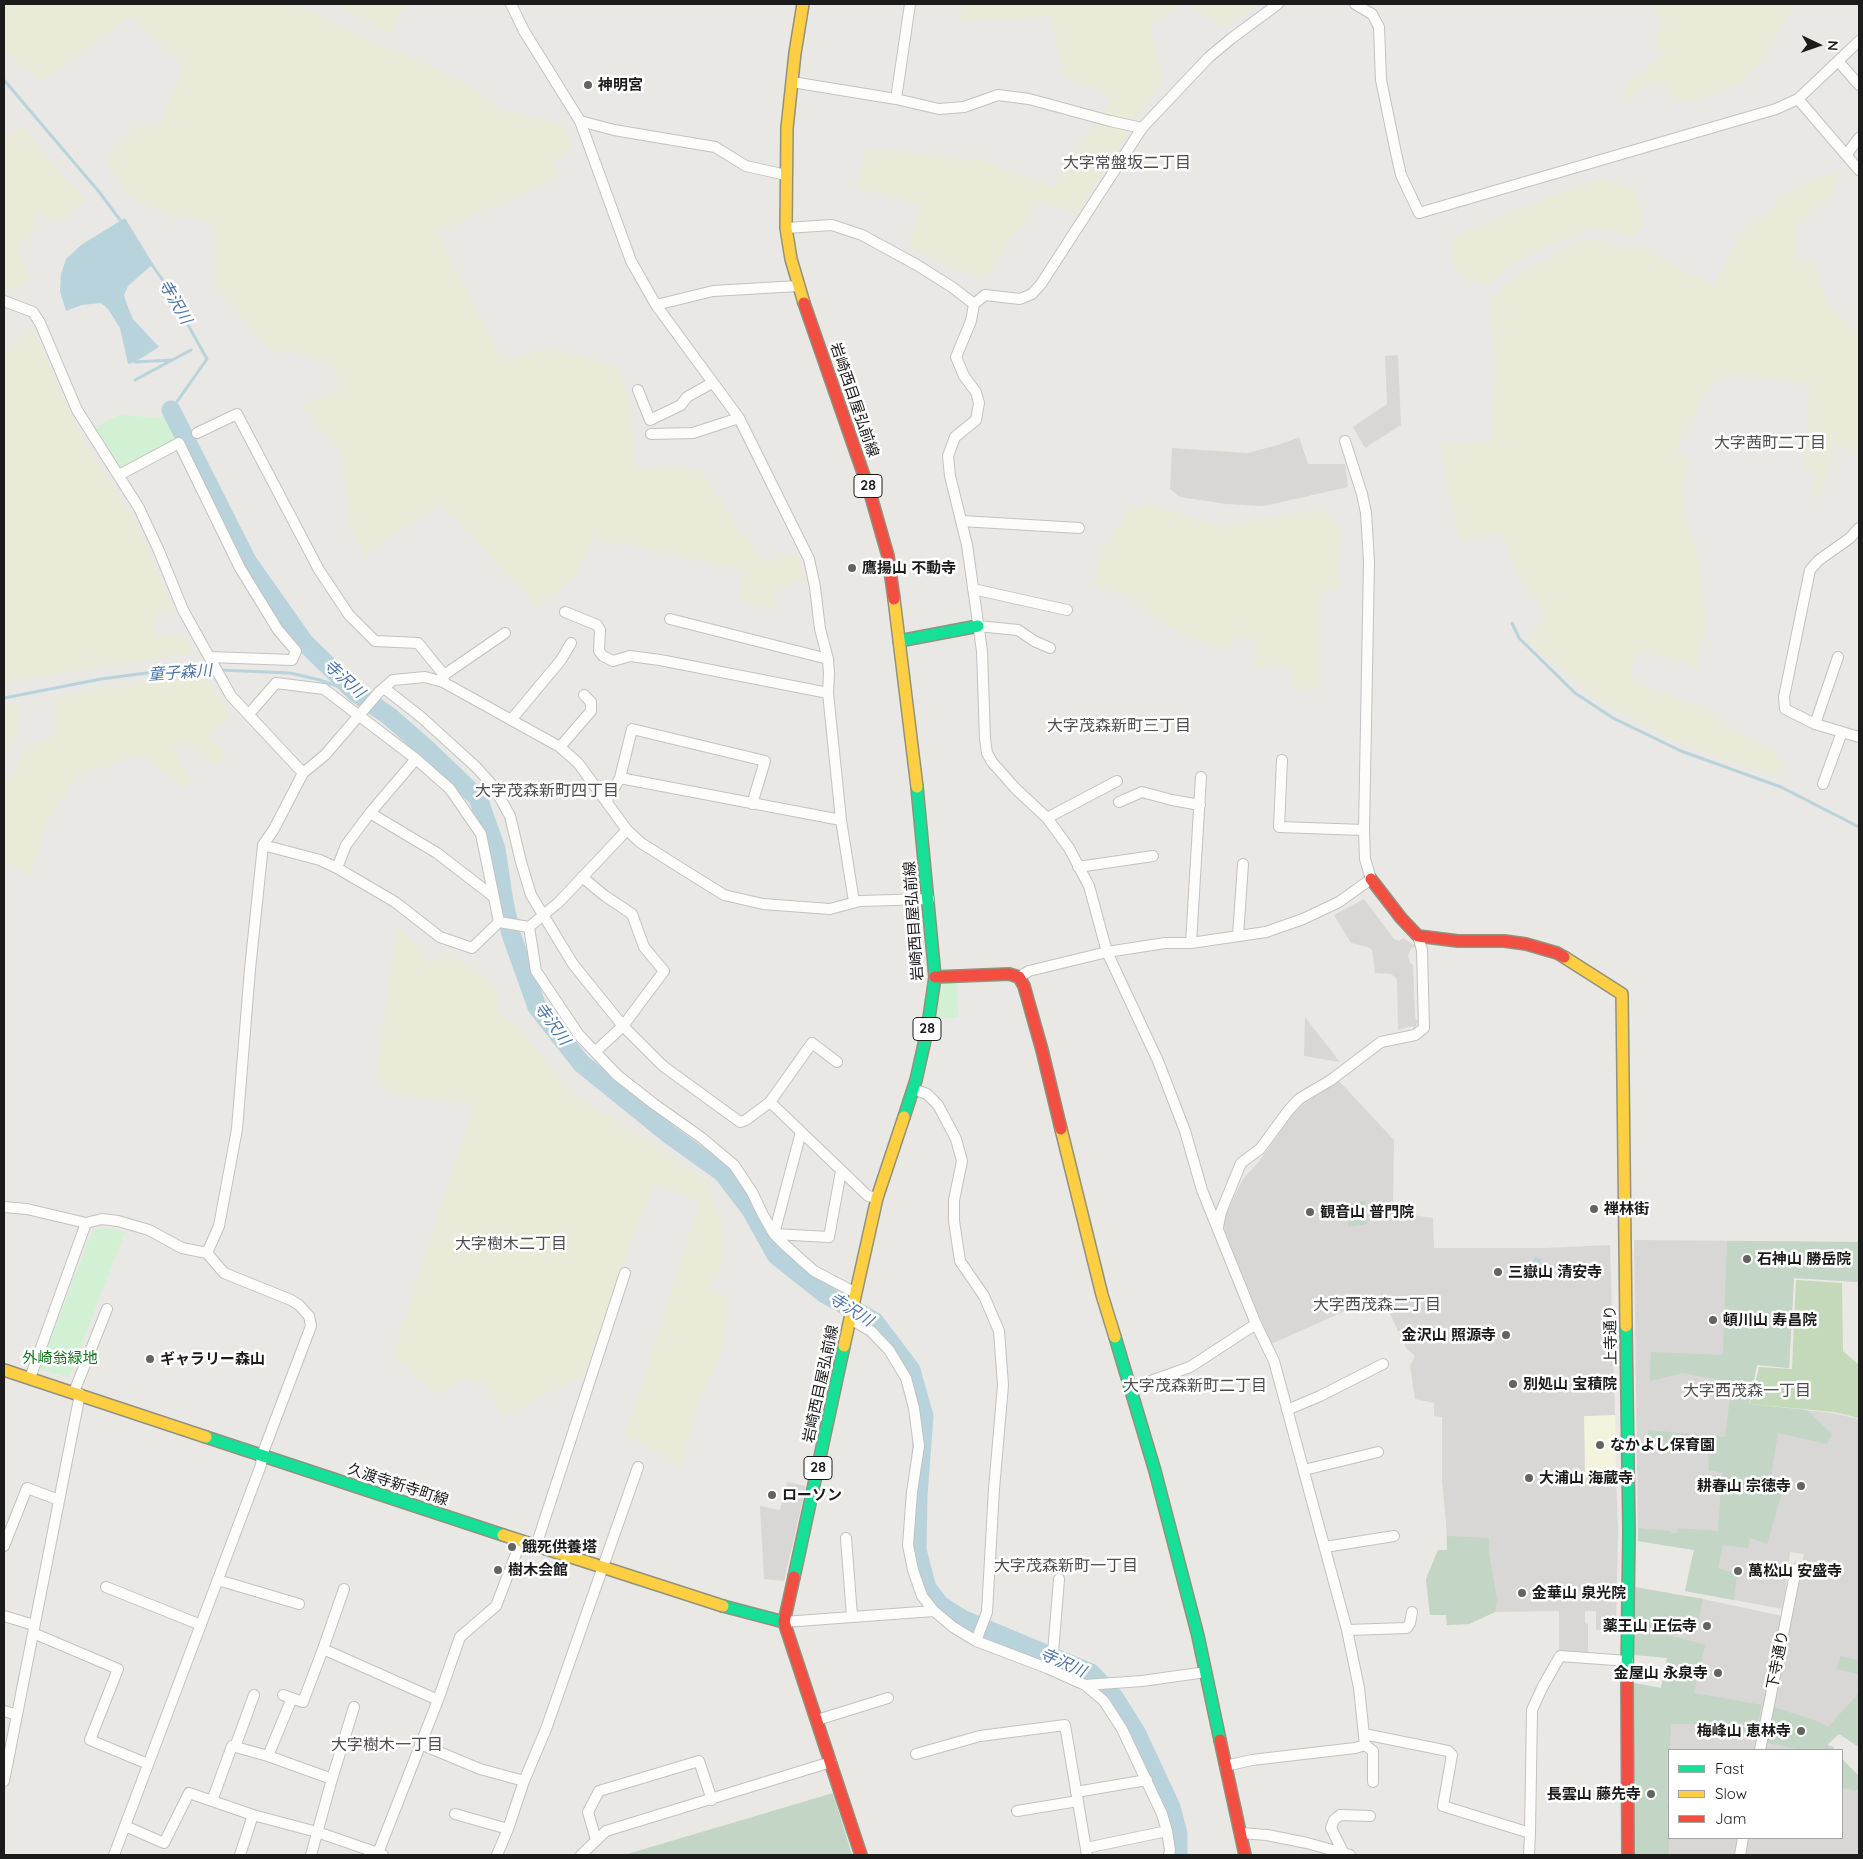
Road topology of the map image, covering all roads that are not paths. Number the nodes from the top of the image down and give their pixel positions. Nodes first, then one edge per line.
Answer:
1 (511, 4) edge
2 (803, 4) edge
3 (910, 4) edge
4 (1278, 4) edge
5 (1355, 4) edge
6 (1859, 42) edge
7 (1838, 61) junction
8 (792, 82) junction
9 (1859, 85) edge
10 (1798, 98) junction
11 (896, 99) junction
12 (580, 121) junction
13 (1142, 128) junction
14 (1859, 138) edge
15 (1846, 155) junction
16 (1859, 170) edge
17 (786, 175) junction
18 (786, 228) junction
19 (798, 286) junction
20 (4, 301) edge
21 (974, 304) junction
22 (656, 305) junction
23 (712, 383) junction
24 (638, 390) dead end
25 (739, 418) junction
26 (198, 433) dead end
27 (651, 434) dead end
28 (1345, 440) dead end
29 (119, 475) junction
30 (962, 521) junction
31 (1079, 528) dead end
32 (1859, 528) edge
33 (973, 589) junction
34 (1067, 610) dead end
35 (565, 612) dead end
36 (670, 619) dead end
37 (978, 626) junction
38 (505, 633) dead end
39 (899, 641) junction
40 (571, 644) dead end
41 (1050, 648) dead end
42 (1838, 658) dead end
43 (828, 659) junction
44 (211, 660) junction
45 (444, 679) junction
46 (382, 690) junction
47 (828, 693) junction
48 (584, 695) dead end
49 (362, 712) junction
50 (248, 714) junction
51 (511, 720) junction
52 (1815, 724) junction
53 (1842, 732) junction
54 (1859, 737) edge
55 (560, 747) junction
56 (416, 759) junction
57 (1282, 760) dead end
58 (302, 773) junction
59 (1201, 777) dead end
60 (620, 778) junction
61 (1117, 781) dead end
62 (1823, 784) dead end
63 (607, 800) junction
64 (1119, 802) dead end
65 (752, 804) junction
66 (1200, 805) junction
67 (370, 813) junction
68 (1047, 818) junction
69 (841, 820) junction
70 (627, 830) junction
71 (1364, 830) junction
72 (263, 845) junction
73 (1153, 856) dead end
74 (1243, 864) dead end
75 (1078, 867) junction
76 (336, 868) junction
77 (582, 877) junction
78 (1371, 879) junction
79 (494, 898) junction
80 (929, 898) junction
81 (854, 902) junction
82 (545, 916) junction
83 (502, 922) junction
84 (527, 927) junction
85 (1238, 936) junction
86 (1418, 936) junction
87 (1191, 943) junction
88 (1107, 952) junction
89 (935, 977) junction
90 (1019, 977) junction
91 (623, 1026) junction
92 (595, 1052) junction
93 (837, 1062) dead end
94 (913, 1089) junction
95 (770, 1102) junction
96 (801, 1132) junction
97 (841, 1171) junction
98 (877, 1198) junction
99 (4, 1207) edge
100 (86, 1223) junction
101 (1218, 1227) junction
102 (774, 1234) junction
103 (207, 1253) junction
104 (625, 1273) dead end
105 (855, 1295) junction
106 (107, 1309) dead end
107 (851, 1316) junction
108 (1256, 1324) junction
109 (1383, 1364) dead end
110 (4, 1370) edge
111 (30, 1378) junction
112 (1131, 1388) junction
113 (77, 1393) junction
114 (1287, 1410) junction
115 (1378, 1452) dead end
116 (262, 1455) junction
117 (638, 1467) dead end
118 (1304, 1470) junction
119 (59, 1500) junction
120 (1394, 1536) dead end
121 (846, 1538) dead end
122 (521, 1541) junction
123 (4, 1546) edge
124 (536, 1546) junction
125 (1325, 1547) junction
126 (604, 1568) junction
127 (1796, 1569) dead end
128 (1060, 1579) dead end
129 (218, 1580) junction
130 (106, 1587) dead end
131 (344, 1589) dead end
132 (299, 1604) dead end
133 (934, 1611) junction
134 (1412, 1612) dead end
135 (4, 1616) edge
136 (852, 1616) junction
137 (784, 1622) junction
138 (201, 1625) junction
139 (34, 1629) junction
140 (1347, 1630) junction
141 (977, 1639) junction
142 (323, 1649) junction
143 (1628, 1661) junction
144 (1047, 1668) junction
145 (1206, 1672) junction
146 (1085, 1685) junction
147 (254, 1695) dead end
148 (888, 1698) dead end
149 (438, 1700) junction
150 (354, 1707) dead end
151 (4, 1711) edge
152 (17, 1715) junction
153 (817, 1720) junction
154 (1364, 1734) junction
155 (420, 1744) junction
156 (1365, 1745) junction
157 (235, 1747) junction
158 (1760, 1749) edge
159 (916, 1754) dead end
160 (268, 1756) junction
161 (831, 1762) junction
162 (148, 1764) junction
163 (1225, 1766) junction
164 (332, 1779) junction
165 (1147, 1780) junction
166 (4, 1781) edge
167 (524, 1781) junction
168 (1373, 1782) dead end
169 (1077, 1796) junction
170 (712, 1800) junction
171 (212, 1801) junction
172 (1017, 1811) dead end
173 (455, 1814) dead end
174 (253, 1815) junction
175 (1370, 1816) dead end
176 (125, 1826) junction
177 (508, 1829) junction
178 (317, 1832) junction
179 (1167, 1832) junction
180 (1530, 1833) junction
181 (1241, 1834) junction
182 (1743, 1839) edge
183 (596, 1840) junction
184 (1087, 1851) edge
185 (380, 1854) edge
186 (1347, 1854) edge
187 (114, 1855) edge
188 (240, 1855) edge
189 (311, 1855) edge
190 (497, 1855) edge
191 (581, 1855) edge
192 (861, 1855) edge
193 (1169, 1855) edge
194 (1245, 1855) edge
195 (1529, 1855) edge
196 (1628, 1855) edge
197 (1740, 1855) edge

1 - 12 street
2 - 8 main road, 岩崎西目屋弘前線 / 28
3 - 11 street
4 - 13 street
5 - 10 street
6 - 7 street
7 - 9 street
7 - 10 street
8 - 11 street
8 - 17 main road, 岩崎西目屋弘前線 / 28
10 - 15 street
11 - 13 street
12 - 17 street
12 - 22 street
13 - 21 street
14 - 15 street
15 - 16 street
17 - 18 main road, 岩崎西目屋弘前線 / 28
18 - 19 main road, 岩崎西目屋弘前線 / 28
18 - 21 street
19 - 22 street
19 - 39 main road, 岩崎西目屋弘前線 / 28
20 - 29 street
21 - 30 street
22 - 23 street
23 - 24 street
23 - 25 street
25 - 27 street
25 - 43 street
26 - 45 street
28 - 71 street
29 - 44 street
29 - 44 street
30 - 31 street
30 - 33 street
32 - 52 street
33 - 34 street
33 - 37 street
35 - 47 street
36 - 43 street
37 - 39 main road
37 - 41 street
37 - 68 street
38 - 45 street
39 - 80 main road, 岩崎西目屋弘前線 / 28
40 - 51 street
42 - 52 street
43 - 47 street
44 - 50 street
45 - 46 street
45 - 51 street
46 - 49 street
46 - 82 street
47 - 69 street
48 - 55 street
49 - 50 street
49 - 56 street
49 - 58 street
50 - 58 street
51 - 55 street
52 - 53 street
53 - 54 street
53 - 62 street
55 - 63 street
56 - 67 street
56 - 79 street
57 - 71 street
58 - 72 street
59 - 66 street
60 - 63 street
60 - 65 street
60 - 65 street
61 - 68 street
63 - 70 street
64 - 66 street
65 - 69 street
66 - 87 street
67 - 76 street
67 - 79 street
68 - 75 street
69 - 81 street
70 - 77 street
70 - 81 street
71 - 78 street
72 - 76 street
72 - 103 street
73 - 75 street
74 - 85 street
75 - 88 street
76 - 83 street
77 - 82 street
77 - 91 street
78 - 85 street
78 - 86 main road
79 - 83 street
80 - 81 street
80 - 89 main road, 岩崎西目屋弘前線 / 28
82 - 84 street
82 - 91 street
83 - 84 street
84 - 92 street
85 - 87 street
86 - 101 street
86 - 143 main road, 上寺通り
87 - 88 street
88 - 90 street
88 - 101 street
89 - 90 main road
89 - 94 main road, 岩崎西目屋弘前線 / 28
90 - 112 main road
91 - 92 street
91 - 95 street
92 - 102 street
93 - 95 street
94 - 98 main road, 岩崎西目屋弘前線 / 28
94 - 141 street
95 - 96 street
96 - 97 street
96 - 102 street
97 - 98 street
97 - 102 street
98 - 105 main road, 岩崎西目屋弘前線 / 28
99 - 100 street
100 - 103 street
100 - 111 street
101 - 108 street
102 - 105 street
103 - 116 street
104 - 124 street
105 - 107 main road, 岩崎西目屋弘前線 / 28
106 - 113 street
107 - 133 street
107 - 137 main road, 岩崎西目屋弘前線 / 28
108 - 112 street
108 - 114 street
109 - 114 street
110 - 111 main road, 久渡寺新寺町線
111 - 113 main road, 久渡寺新寺町線
112 - 145 main road
113 - 116 main road, 久渡寺新寺町線
113 - 119 street
114 - 118 street
115 - 118 street
116 - 122 main road, 久渡寺新寺町線
116 - 129 street
117 - 126 street
118 - 125 street
119 - 123 street
119 - 139 street
120 - 125 street
121 - 136 street
122 - 124 main road, 久渡寺新寺町線
122 - 149 street
124 - 126 main road, 久渡寺新寺町線
125 - 140 street
126 - 137 main road, 久渡寺新寺町線
126 - 167 street
127 - 158 street, 下寺通り
128 - 144 street
129 - 132 street
129 - 138 street
130 - 138 street
131 - 142 street
133 - 136 street
133 - 141 street
134 - 140 street
135 - 139 street
136 - 137 street
137 - 153 main road
138 - 162 street
139 - 152 street
139 - 162 street
140 - 154 street
141 - 144 street
142 - 149 street
142 - 160 street
143 - 180 street
143 - 196 main road, 上寺通り
144 - 146 street
145 - 146 street
145 - 163 main road
146 - 165 street
147 - 157 street
148 - 153 street
149 - 155 street
150 - 164 street
151 - 152 street
152 - 166 street
153 - 161 main road
154 - 156 street
154 - 180 street
155 - 167 street
155 - 185 street
156 - 163 street
156 - 168 street
157 - 160 street
157 - 171 street
159 - 169 street
160 - 164 street
161 - 170 street
161 - 192 main road
162 - 176 street
163 - 181 main road
164 - 178 street
165 - 169 street
165 - 179 street
167 - 177 street
169 - 172 street
169 - 184 street
170 - 183 street
170 - 183 street
171 - 174 street
171 - 176 street
173 - 177 street
174 - 178 street
174 - 188 street
175 - 186 street
176 - 187 street
177 - 190 street
178 - 185 street
178 - 189 street
179 - 184 street
179 - 193 street
180 - 195 street
181 - 186 street
181 - 194 main road
182 - 197 street
183 - 191 street

